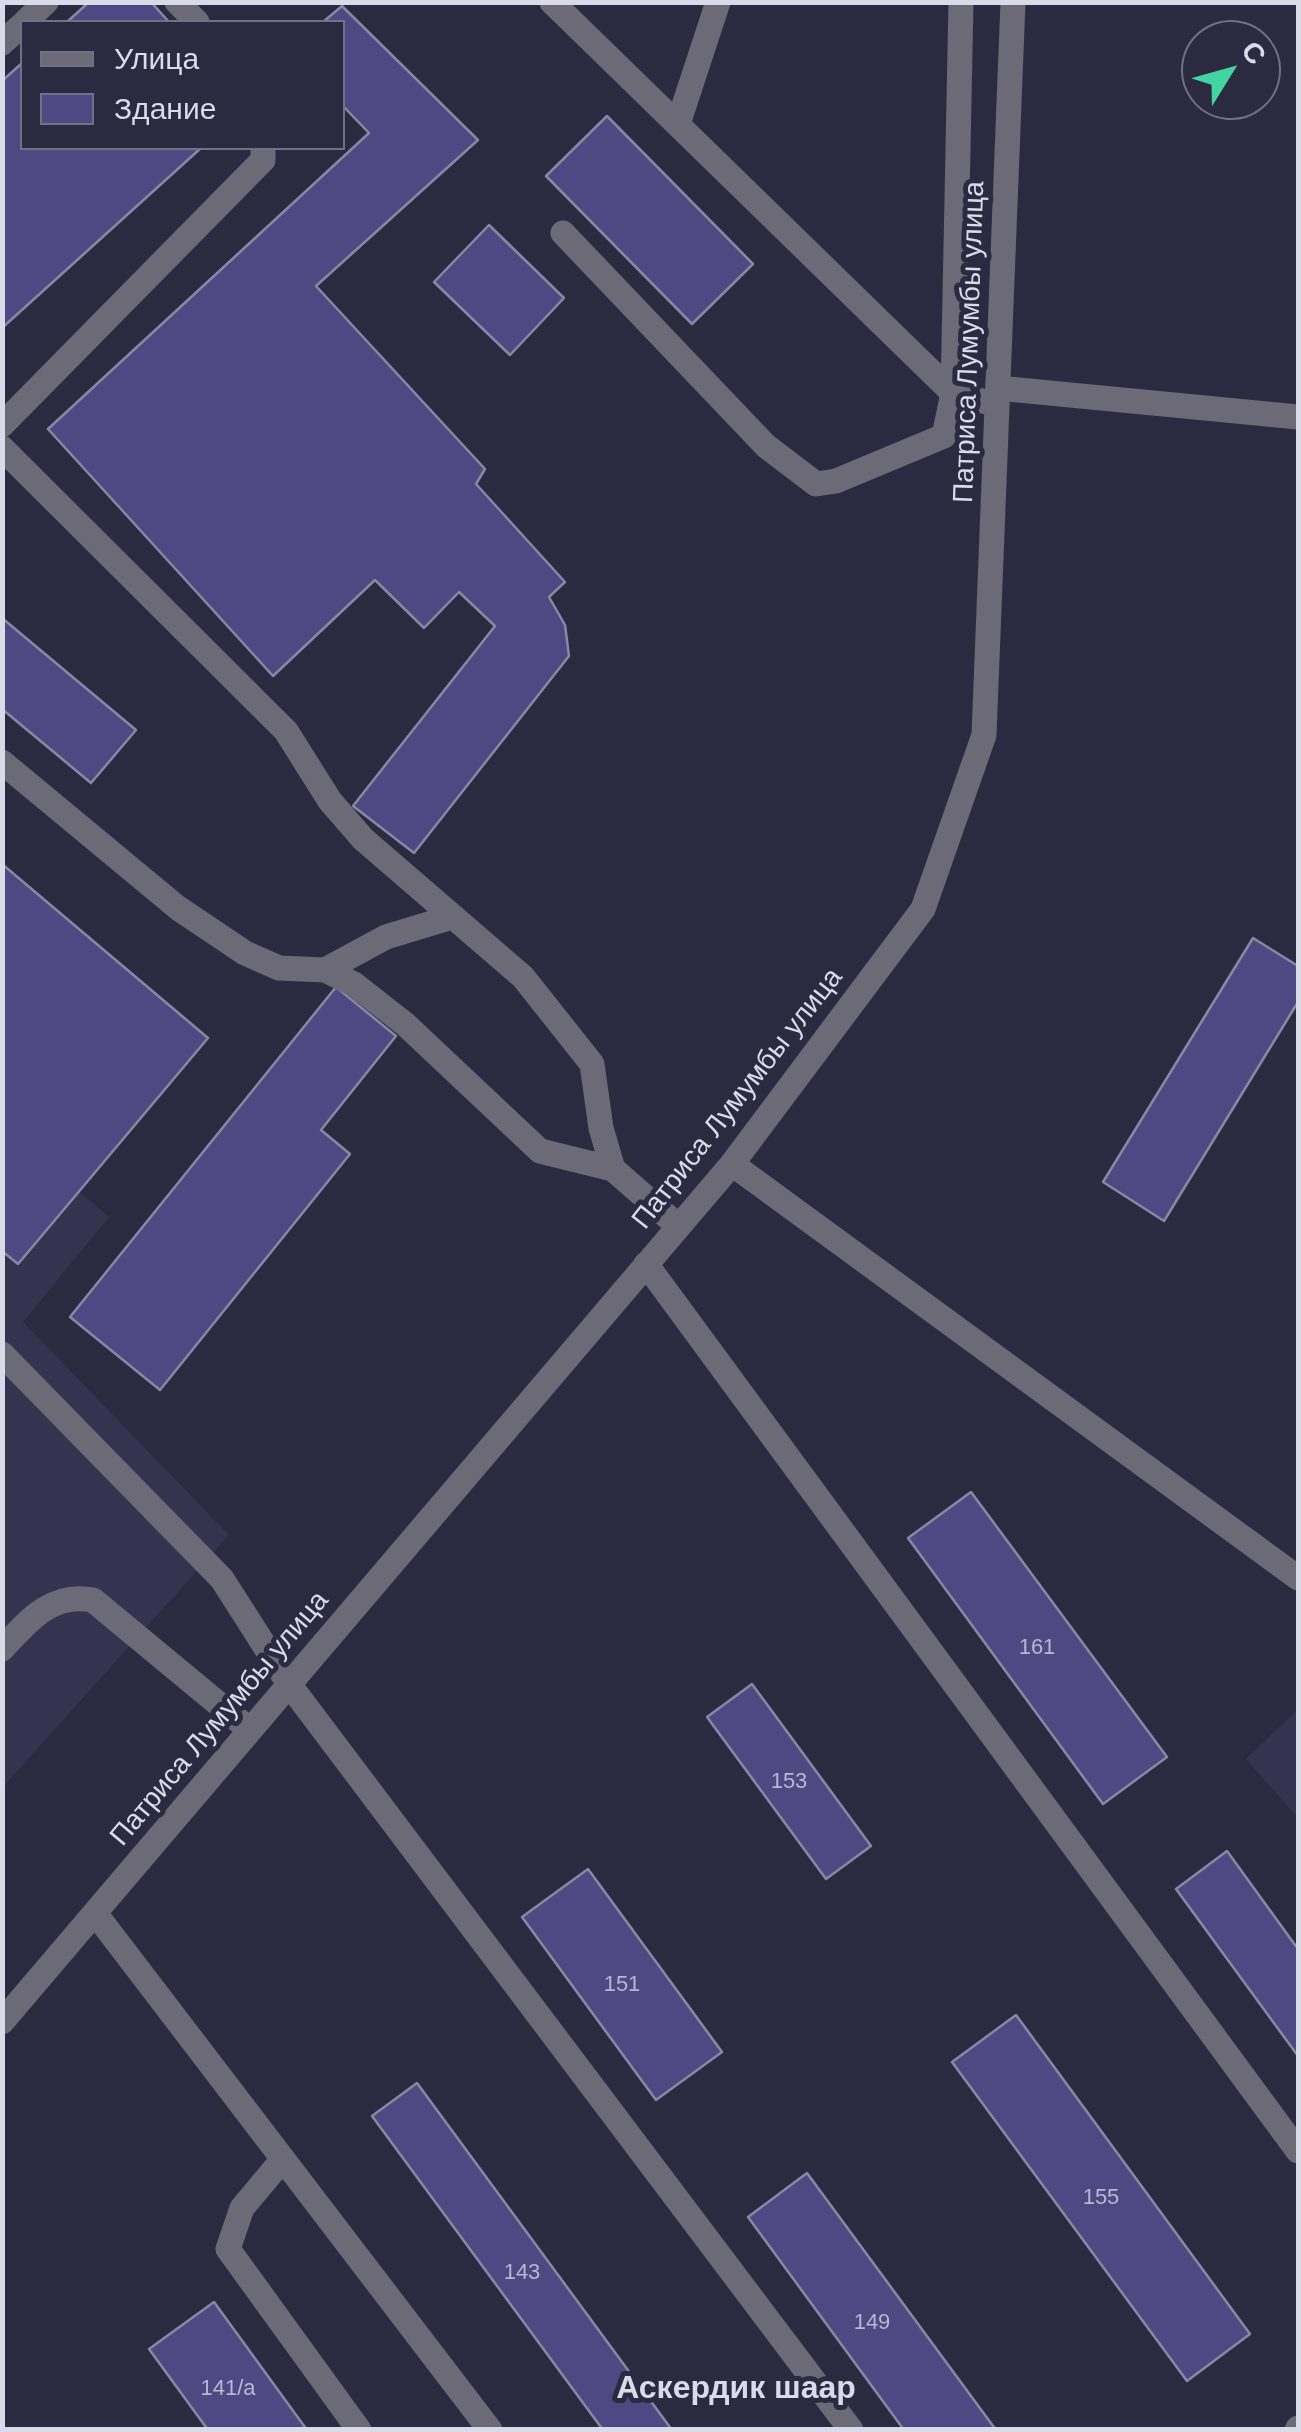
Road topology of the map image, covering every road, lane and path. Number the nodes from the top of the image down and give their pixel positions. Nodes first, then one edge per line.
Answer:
1 (46, 2) edge
2 (177, 2) edge
3 (552, 2) edge
4 (718, 2) edge
5 (961, 2) edge
6 (1013, 2) edge
7 (28, 20) edge
8 (196, 20) edge
9 (678, 124) junction
10 (263, 150) edge
11 (562, 233) dead end
12 (953, 392) junction
13 (997, 396) junction
14 (1298, 417) edge
15 (2, 424) edge
16 (2, 448) edge
17 (2, 762) edge
18 (452, 917) junction
19 (325, 970) junction
20 (732, 1164) junction
21 (612, 1169) junction
22 (677, 1225) junction
23 (646, 1264) junction
24 (2, 1354) edge
25 (1298, 1578) edge
26 (2, 1649) edge
27 (289, 1684) junction
28 (250, 1730) junction
29 (95, 1913) junction
30 (2, 2022) edge
31 (1298, 2151) edge
32 (283, 2160) junction
33 (359, 2430) edge
34 (490, 2430) edge
35 (852, 2430) edge

1 - 7 street
2 - 8 street
3 - 9 street
4 - 9 street
5 - 12 street
6 - 13 street, Патриса Лумумбы улица
9 - 12 street
10 - 15 street
11 - 12 street
12 - 13 street
13 - 14 street
13 - 20 street, Патриса Лумумбы улица
16 - 18 street
17 - 19 street
18 - 19 street
18 - 21 street
19 - 21 street
20 - 22 street, Патриса Лумумбы улица
20 - 25 street
21 - 22 street
22 - 23 street, Патриса Лумумбы улица
23 - 27 street, Патриса Лумумбы улица
23 - 31 street
24 - 27 street
26 - 28 street
27 - 28 street, Патриса Лумумбы улица
27 - 35 street
28 - 29 street, Патриса Лумумбы улица
29 - 30 street, Патриса Лумумбы улица
29 - 32 street
32 - 33 street
32 - 34 street

